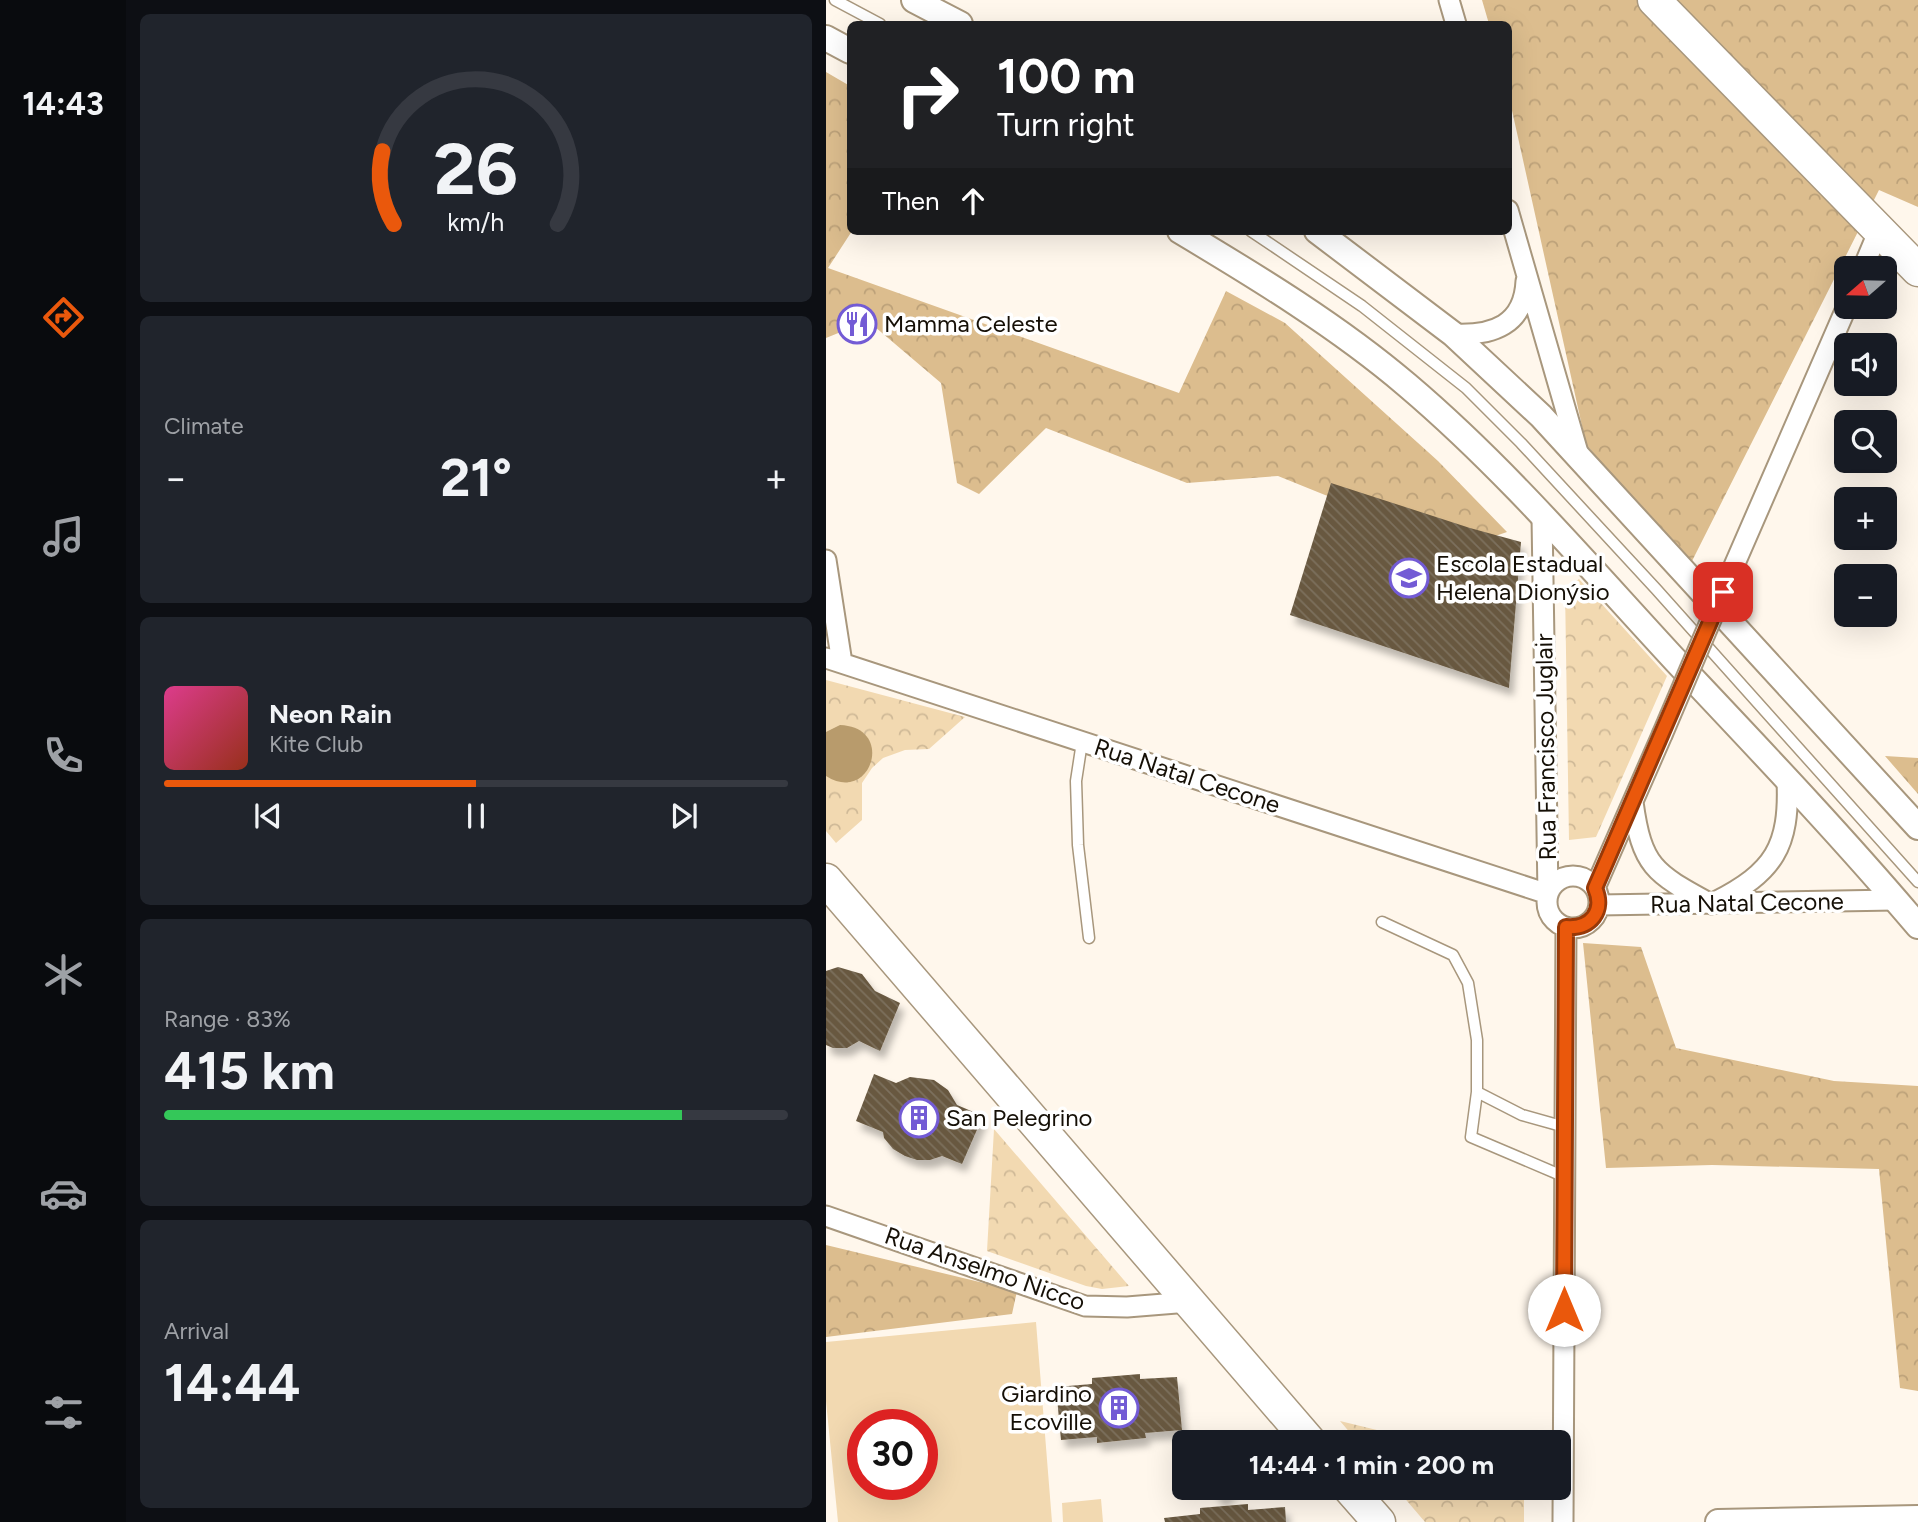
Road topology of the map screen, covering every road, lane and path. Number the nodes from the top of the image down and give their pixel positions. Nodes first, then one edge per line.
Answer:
1 (835, 0) edge
2 (914, 0) edge
3 (1449, 0) edge
4 (1654, 0) edge
5 (874, 21) edge
6 (954, 21) edge
7 (1455, 21) edge
8 (826, 38) edge
9 (847, 49) edge
10 (1512, 224) edge
11 (1879, 230) junction
12 (1186, 235) edge
13 (1257, 235) edge
14 (1322, 235) edge
15 (1868, 256) edge
16 (1918, 270) edge
17 (1526, 273) junction
18 (1841, 319) edge
19 (1453, 334) junction
20 (1580, 456) junction
21 (1542, 517) junction
22 (826, 560) edge
23 (834, 661) edge
24 (1082, 742) junction
25 (1787, 780) junction
26 (1633, 801) junction
27 (1918, 827) edge
28 (826, 880) edge
29 (1918, 882) edge
30 (1548, 894) junction
31 (1597, 897) junction
32 (1895, 900) junction
33 (1711, 904) junction
34 (1382, 922) dead end
35 (1918, 926) edge
36 (1566, 927) junction
37 (1089, 938) dead end
38 (1477, 1092) junction
39 (1565, 1127) junction
40 (1565, 1177) junction
41 (826, 1216) edge
42 (1189, 1301) junction
43 (1300, 1430) edge
44 (1360, 1500) edge
45 (1918, 1518) edge
46 (1379, 1522) edge
47 (1563, 1522) edge
48 (1718, 1522) edge

1 - 5 lane
2 - 6 street
3 - 7 street
4 - 11 main road
8 - 9 street
10 - 17 street
11 - 15 street
11 - 16 main road
12 - 21 street
13 - 29 lane
14 - 19 street
17 - 19 street
17 - 20 street
18 - 26 street, bridge
19 - 20 street
20 - 27 street
21 - 25 street
21 - 30 street, Rua Francisco Juglair
22 - 23 street
23 - 24 street, Rua Natal Cecone
24 - 30 street, Rua Natal Cecone
24 - 37 lane
25 - 32 street
25 - 33 street
26 - 31 street
26 - 33 street
28 - 42 main road
30 - 31 street
30 - 36 street
31 - 33 street, Rua Natal Cecone
31 - 36 street
32 - 33 street, Rua Natal Cecone
32 - 35 street
34 - 38 lane
36 - 39 street
38 - 39 lane
38 - 40 lane
39 - 40 street
40 - 47 street
41 - 42 street, Rua Anselmo Nicco
42 - 43 main road
44 - 46 main road
45 - 48 street

